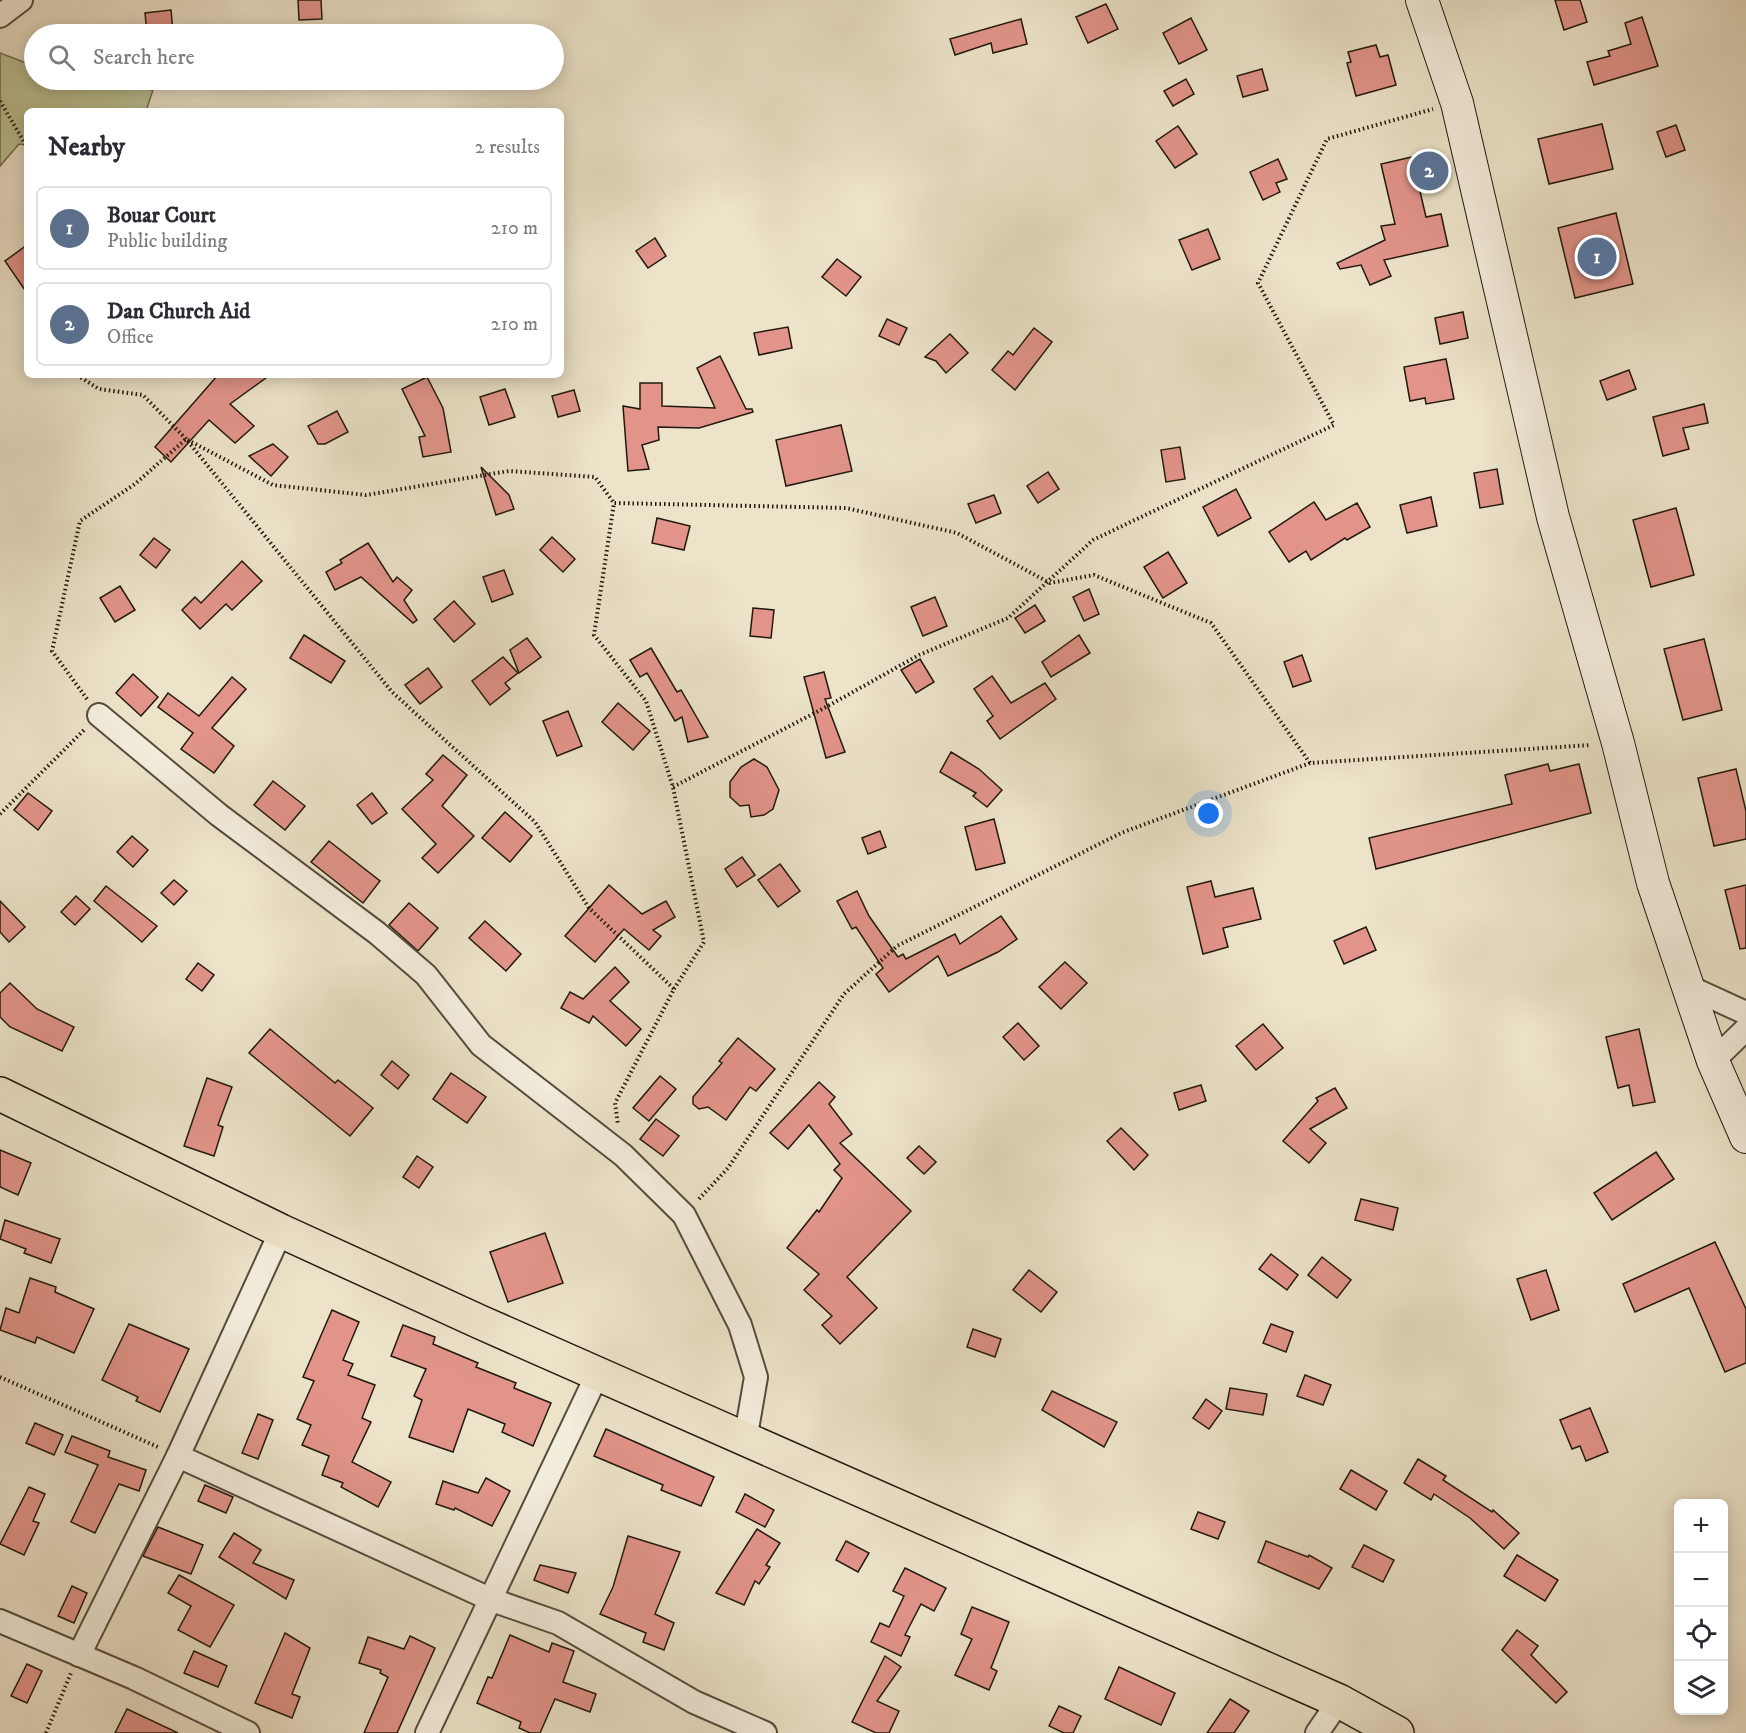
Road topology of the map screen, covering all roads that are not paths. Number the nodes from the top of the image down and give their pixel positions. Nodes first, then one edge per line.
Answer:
1 (21, 0) edge
2 (1422, 0) edge
3 (0, 16) edge
4 (99, 715) road end
5 (1687, 986) junction
6 (1746, 1013) edge
7 (1746, 1029) edge
8 (1713, 1061) junction
9 (0, 1094) edge
10 (1746, 1137) edge
11 (281, 1231) junction
12 (597, 1375) junction
13 (745, 1441) junction
14 (178, 1456) junction
15 (492, 1600) junction
16 (0, 1621) edge
17 (79, 1655) junction
18 (1340, 1701) junction
19 (248, 1733) edge
20 (427, 1733) edge
21 (765, 1733) edge
22 (1317, 1733) edge
23 (1397, 1733) edge

1 - 3 street
2 - 5 street
4 - 13 street
5 - 6 street
5 - 8 street
7 - 8 street
8 - 10 street
9 - 11 main road
11 - 12 main road
11 - 14 street
12 - 13 main road
12 - 15 street
13 - 18 main road
14 - 15 street
14 - 17 street
15 - 20 street
15 - 21 street
16 - 17 street
17 - 19 street
18 - 22 street
18 - 23 main road

